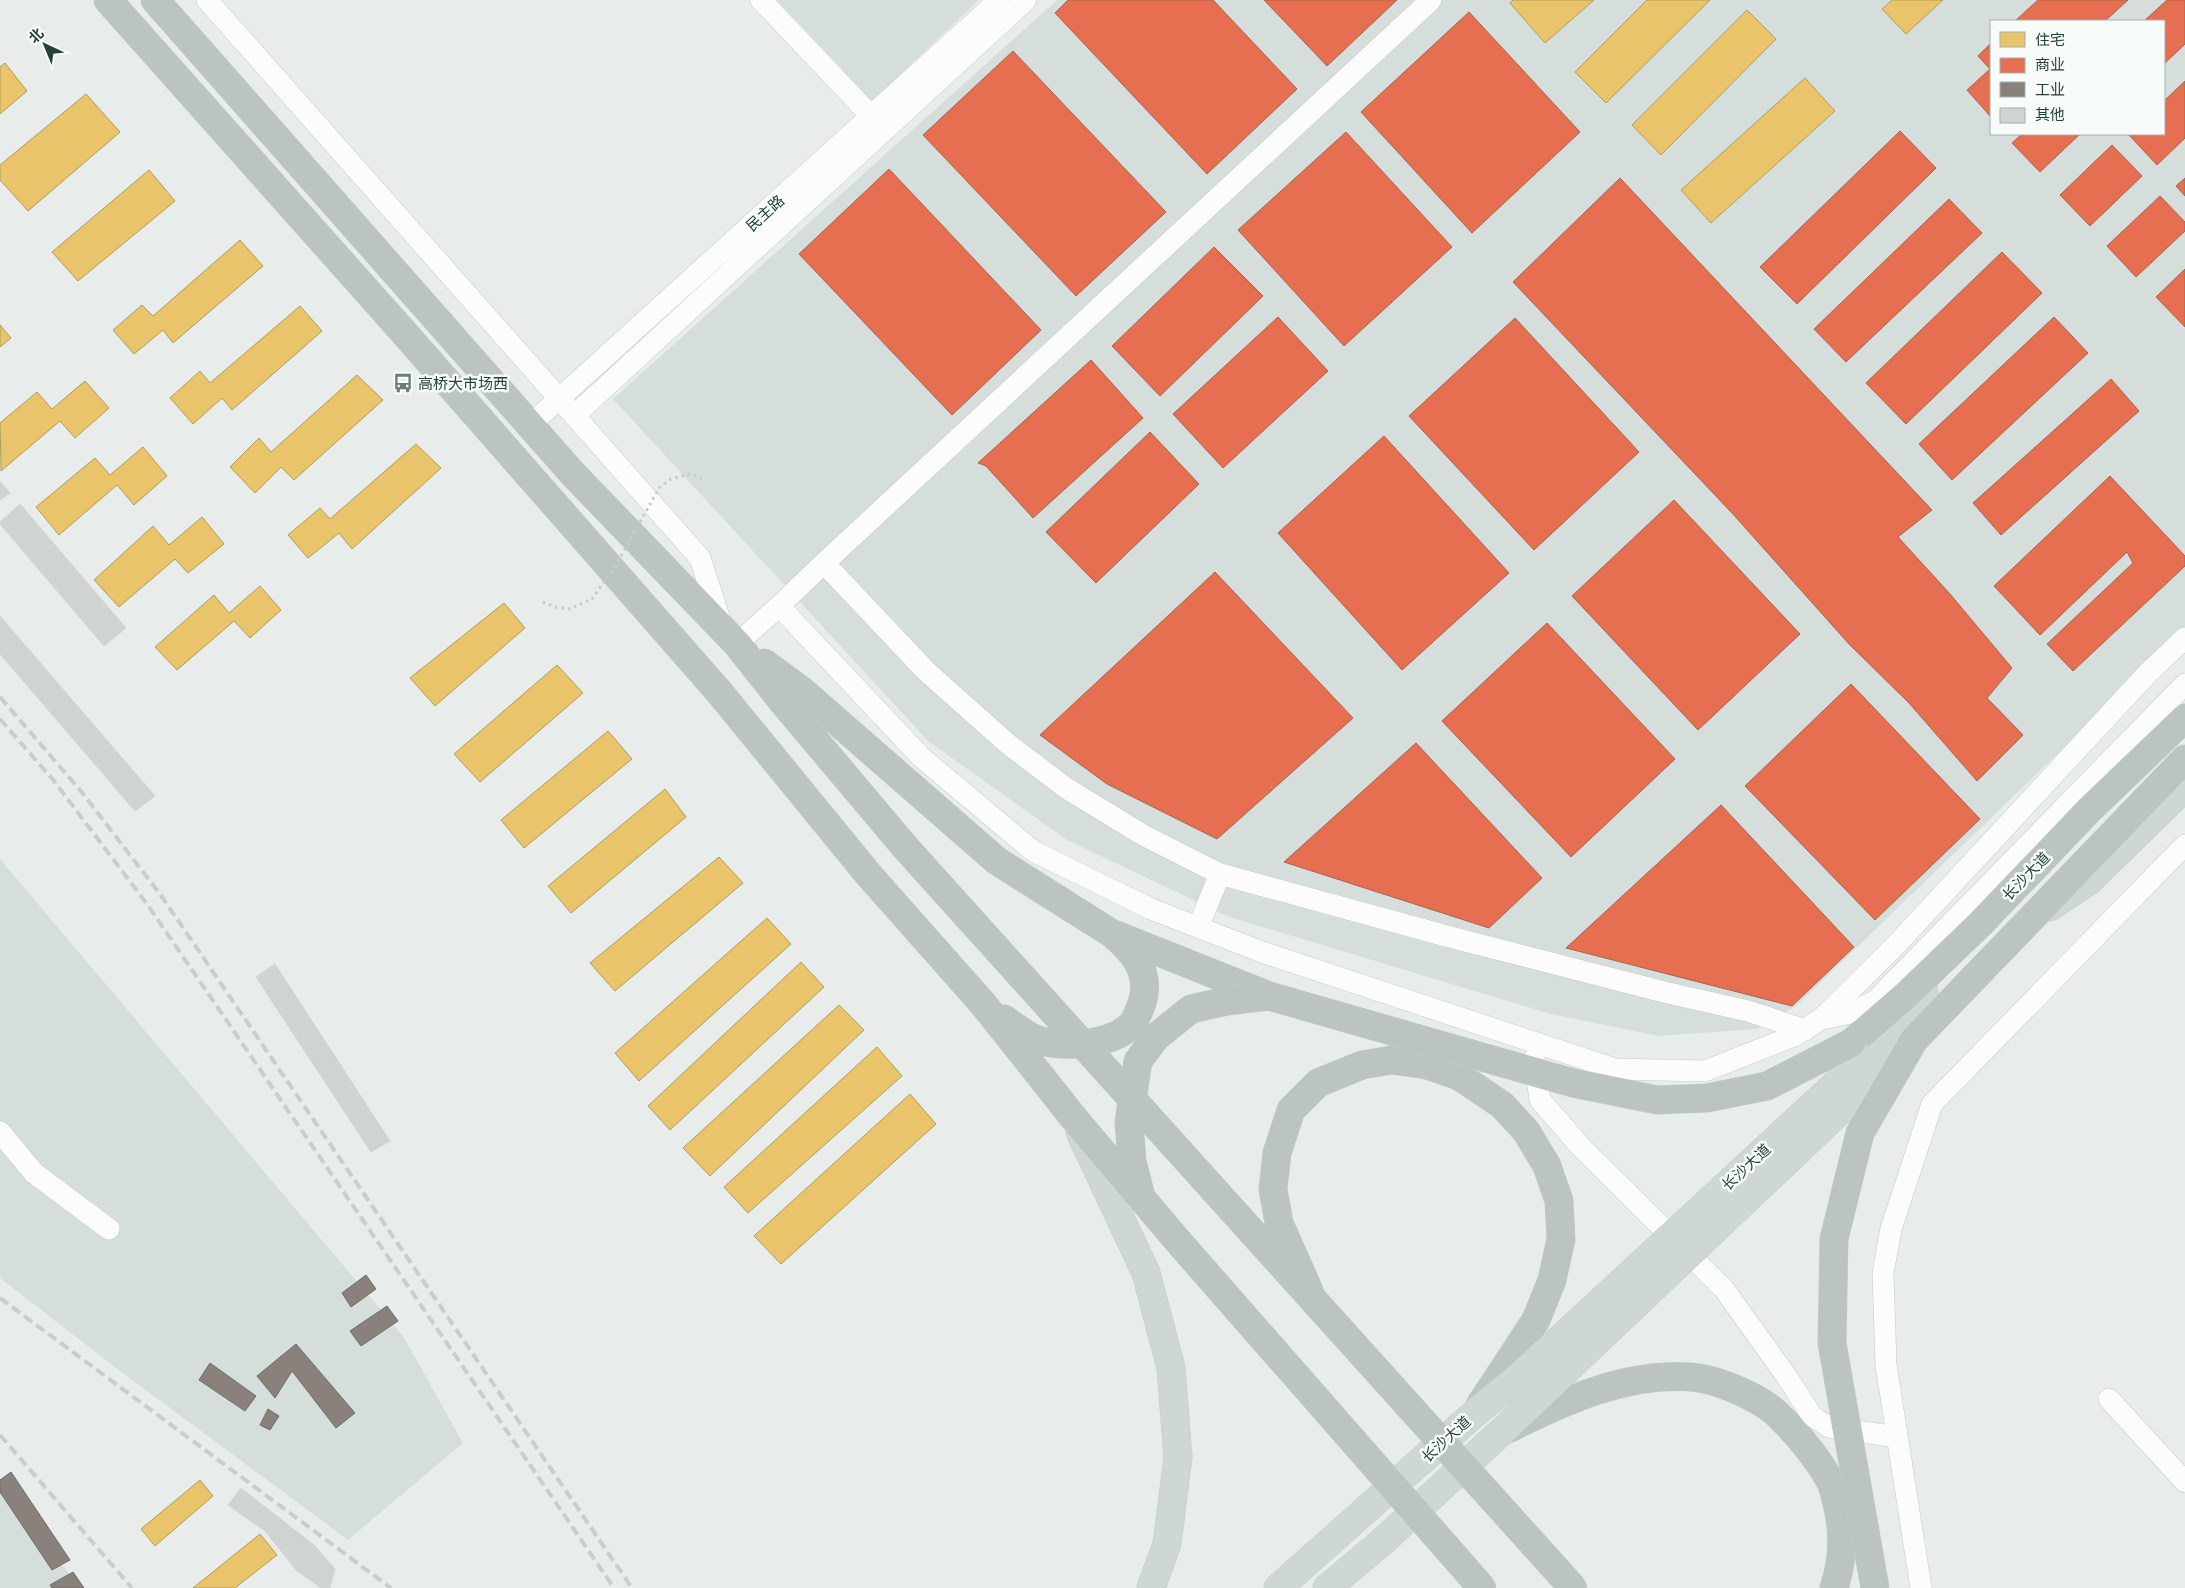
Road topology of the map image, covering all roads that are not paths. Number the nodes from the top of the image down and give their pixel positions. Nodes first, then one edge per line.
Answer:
1 (108, 0) edge
2 (155, 0) edge
3 (208, 0) edge
4 (761, 0) edge
5 (999, 0) edge
6 (1026, 0) edge
7 (1431, 0) edge
8 (871, 116) junction
9 (561, 398) junction
10 (576, 415) junction
11 (530, 425) junction
12 (824, 563) junction
13 (780, 606) junction
14 (730, 636) junction
15 (2185, 638) edge
16 (2185, 684) edge
17 (792, 695) junction
18 (2185, 704) edge
19 (2185, 718) edge
20 (2150, 751) junction
21 (2185, 759) edge
22 (2185, 787) edge
23 (2185, 846) edge
24 (1220, 874) junction
25 (1979, 910) junction
26 (2030, 921) junction
27 (1198, 927) junction
28 (1111, 933) junction
29 (1269, 996) junction
30 (984, 1006) junction
31 (1813, 1024) junction
32 (1914, 1040) junction
33 (1531, 1041) junction
34 (1857, 1051) junction
35 (1073, 1117) junction
36 (0, 1132) edge
37 (1141, 1197) junction
38 (108, 1229) dead end
39 (1312, 1299) junction
40 (2109, 1399) dead end
41 (1475, 1413) junction
42 (1500, 1433) junction
43 (1897, 1437) junction
44 (2185, 1482) edge
45 (1151, 1588) edge
46 (1278, 1588) edge
47 (1327, 1588) edge
48 (1482, 1588) edge
49 (1573, 1588) edge
50 (1834, 1588) edge
51 (1876, 1588) edge
52 (1920, 1588) edge

1 - 30 highway
2 - 11 highway
3 - 9 street
4 - 8 street
5 - 8 street, 民主路
6 - 10 street, 民主路
7 - 12 street
8 - 9 street, 民主路
9 - 10 street
9 - 11 street, 民主路
10 - 14 street
11 - 14 highway
12 - 13 street
12 - 24 street
13 - 14 street
13 - 27 street
14 - 17 highway
15 - 31 street
16 - 25 street
17 - 28 highway
17 - 39 highway, bridge
18 - 20 main road
19 - 20 highway, 长沙大道
20 - 25 highway, 长沙大道
21 - 26 highway
22 - 26 main road
23 - 43 street
24 - 27 street
24 - 31 street
25 - 31 street
25 - 34 highway, 长沙大道
26 - 32 highway
27 - 33 street
28 - 29 highway, 长沙大道
28 - 30 highway
29 - 34 highway, 长沙大道, bridge
29 - 37 highway, bridge
30 - 35 highway
31 - 33 street
32 - 42 main road, bridge
32 - 51 highway, bridge
33 - 43 street
34 - 41 main road, 长沙大道, bridge
35 - 37 highway, bridge
35 - 45 main road, bridge
36 - 38 street
37 - 48 highway, bridge
39 - 41 highway, bridge
39 - 49 highway, bridge
40 - 44 street
41 - 46 main road, 长沙大道
42 - 47 main road
42 - 50 highway, bridge
43 - 52 street

